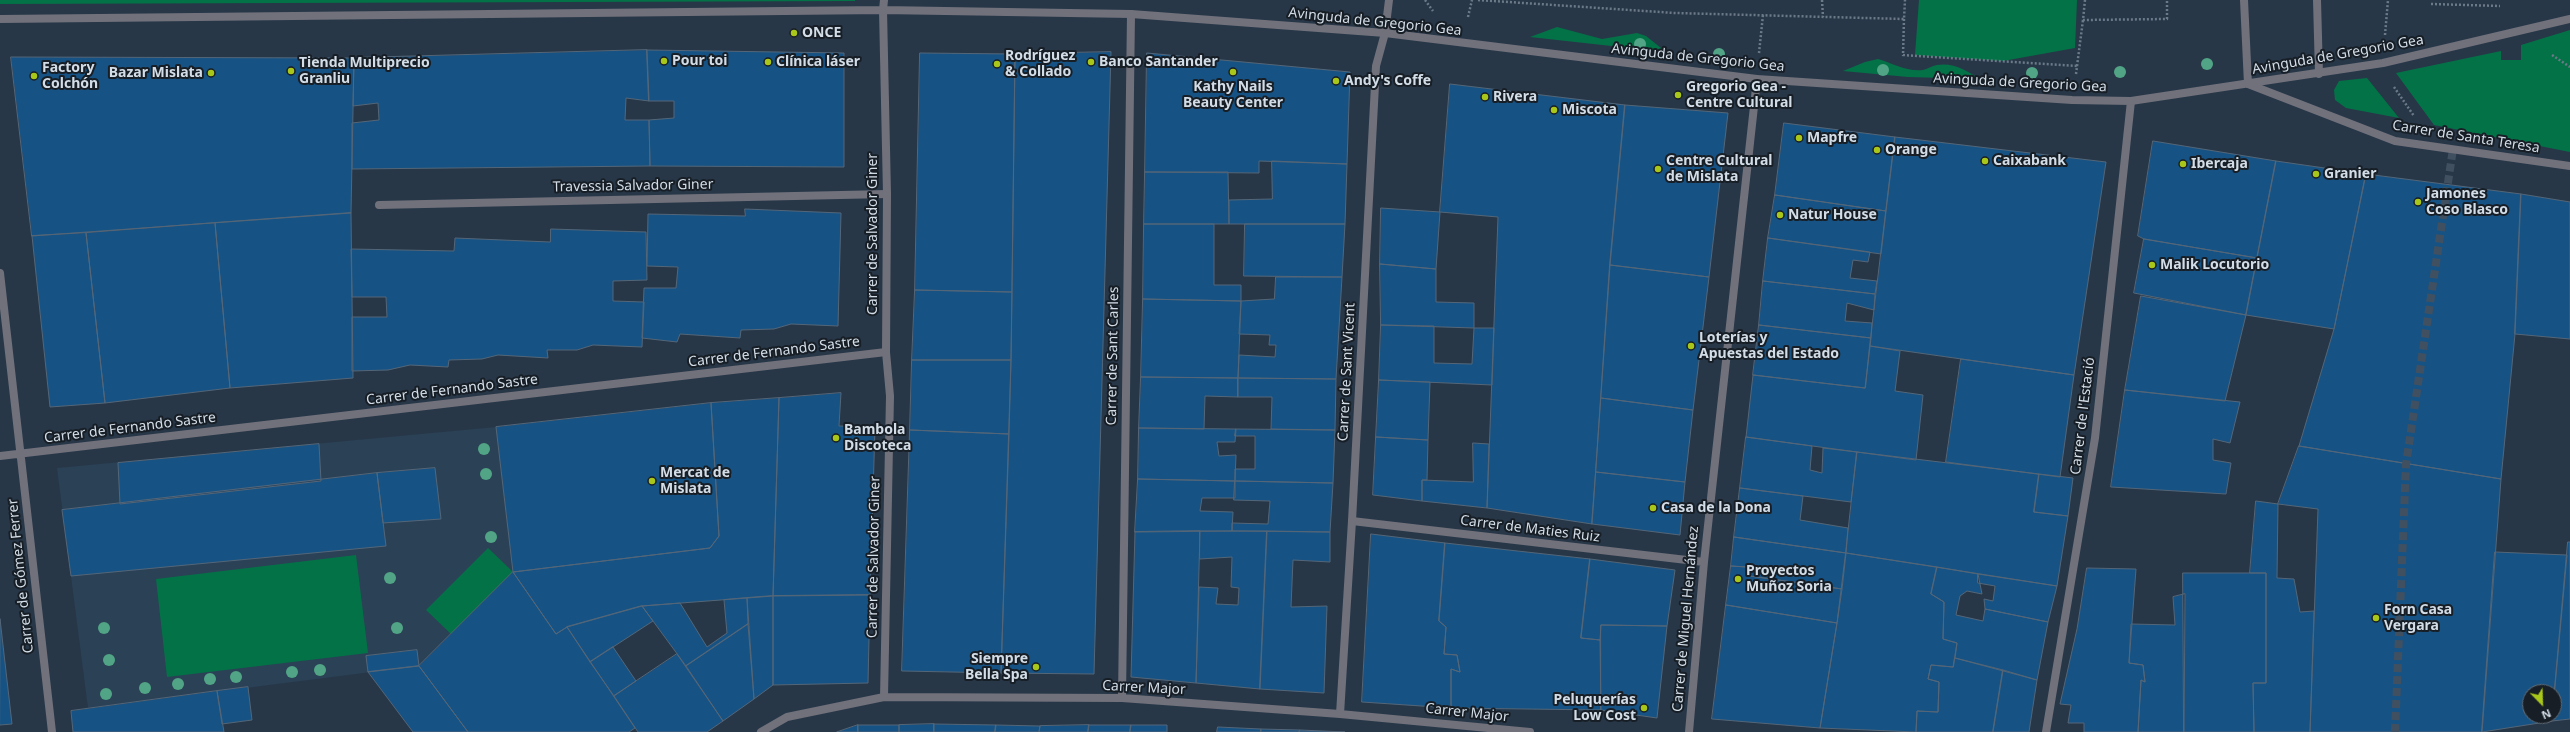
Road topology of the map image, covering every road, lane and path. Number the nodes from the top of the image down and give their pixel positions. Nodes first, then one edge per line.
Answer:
1 (884, 0) edge
2 (1389, 0) edge
3 (1478, 0) edge
4 (1822, 0) edge
5 (1905, 0) edge
6 (2085, 0) edge
7 (2167, 0) edge
8 (2244, 0) edge
9 (2317, 0) edge
10 (2431, 4) dead end
11 (2496, 6) dead end
12 (883, 10) junction
13 (1131, 14) junction
14 (1763, 15) junction
15 (1823, 17) junction
16 (0, 19) edge
17 (1904, 19) junction
18 (2570, 19) edge
19 (2083, 20) junction
20 (1385, 33) junction
21 (2552, 55) dead end
22 (2077, 66) junction
23 (2570, 67) edge
24 (2319, 74) junction
25 (1757, 79) junction
26 (2248, 84) junction
27 (2072, 100) junction
28 (2131, 101) junction
29 (2570, 166) edge
30 (887, 194) junction
31 (379, 205) dead end
32 (0, 273) edge
33 (886, 352) junction
34 (21, 454) junction
35 (0, 456) edge
36 (1352, 521) junction
37 (1704, 562) junction
38 (884, 697) junction
39 (1122, 698) junction
40 (1340, 714) junction
41 (52, 732) edge
42 (761, 732) edge
43 (1530, 732) edge
44 (1689, 732) edge
45 (2046, 732) edge

1 - 12 street, Carrer de Salvador Giner
2 - 20 street, Carrer de Sant Vicent
3 - 14 path
4 - 15 path
5 - 17 path
6 - 19 path
7 - 19 path
8 - 26 street
9 - 24 street
10 - 11 path
12 - 13 street, Avinguda de Gregorio Gea
12 - 16 street, Avinguda de Gregorio Gea
12 - 30 street, Carrer de Salvador Giner
13 - 20 street, Avinguda de Gregorio Gea
13 - 39 street, Carrer de Sant Carles
14 - 15 path
14 - 25 path
15 - 17 path
17 - 22 path
18 - 24 street, Avinguda de Gregorio Gea
19 - 22 path
20 - 25 street, Avinguda de Gregorio Gea
20 - 36 street, Carrer de Sant Vicent
21 - 23 path
22 - 27 path
24 - 26 street, Avinguda de Gregorio Gea
25 - 27 street, Avinguda de Gregorio Gea
25 - 37 street, Carrer de Miguel Hernández
26 - 28 street, Avinguda de Gregorio Gea
26 - 29 street, Carrer de Santa Teresa
27 - 28 street, Avinguda de Gregorio Gea
28 - 45 street, Carrer de l'Estació
30 - 31 street, Travessia Salvador Giner
30 - 33 street, Carrer de Salvador Giner
32 - 34 street, Carrer de Gómez Ferrer
33 - 34 street, Carrer de Fernando Sastre
33 - 38 street, Carrer de Salvador Giner
34 - 35 street, Carrer de Fernando Sastre
34 - 41 street, Carrer de Gómez Ferrer
36 - 37 street, Carrer de Maties Ruiz
36 - 40 street, Carrer de Sant Vicent
37 - 44 street, Carrer de Miguel Hernández
38 - 39 street, Carrer Major
38 - 42 street, Carrer Major
39 - 40 street, Carrer Major
40 - 43 street, Carrer Major

